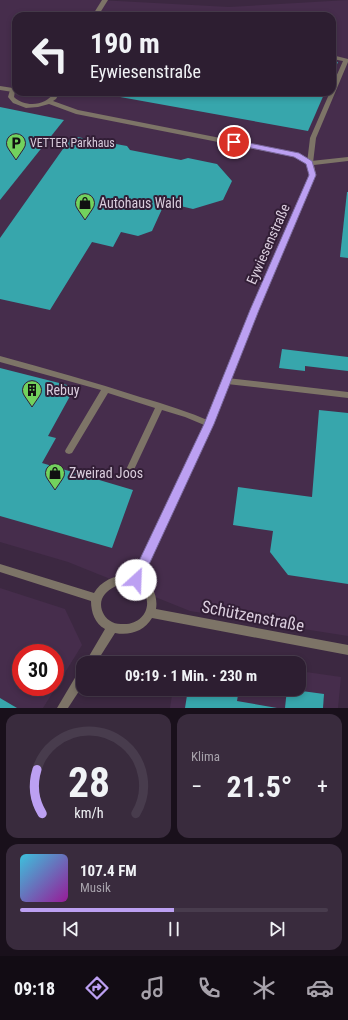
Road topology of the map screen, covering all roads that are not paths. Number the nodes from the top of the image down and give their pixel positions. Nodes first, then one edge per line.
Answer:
1 (105, 0) edge
2 (98, 12) edge
3 (336, 59) edge
4 (336, 84) edge
5 (0, 88) edge
6 (12, 89) edge
7 (12, 92) edge
8 (55, 96) edge
9 (331, 96) edge
10 (50, 102) junction
11 (348, 159) edge
12 (310, 163) junction
13 (0, 359) edge
14 (226, 381) junction
15 (106, 389) junction
16 (348, 395) edge
17 (160, 406) junction
18 (209, 424) junction
19 (69, 451) dead end
20 (128, 474) dead end
21 (0, 568) edge
22 (136, 580) junction
23 (95, 598) junction
24 (151, 613) junction
25 (112, 628) junction
26 (348, 650) edge
27 (94, 656) edge
28 (76, 685) edge
29 (62, 708) edge

1 - 2 street
3 - 4 street, Eywiesenstraße
5 - 6 street
7 - 10 street
8 - 10 street
9 - 12 street, Eywiesenstraße
10 - 12 street
11 - 12 street
12 - 14 street, Eywiesenstraße
13 - 15 street
14 - 16 street
14 - 18 street, Eywiesenstraße
15 - 17 street
15 - 19 street
17 - 18 street
17 - 20 street
18 - 22 street, Eywiesenstraße
21 - 23 street
22 - 23 street
22 - 24 street
23 - 25 street
24 - 25 street
24 - 26 street, Schützenstraße
25 - 27 street
28 - 29 street

